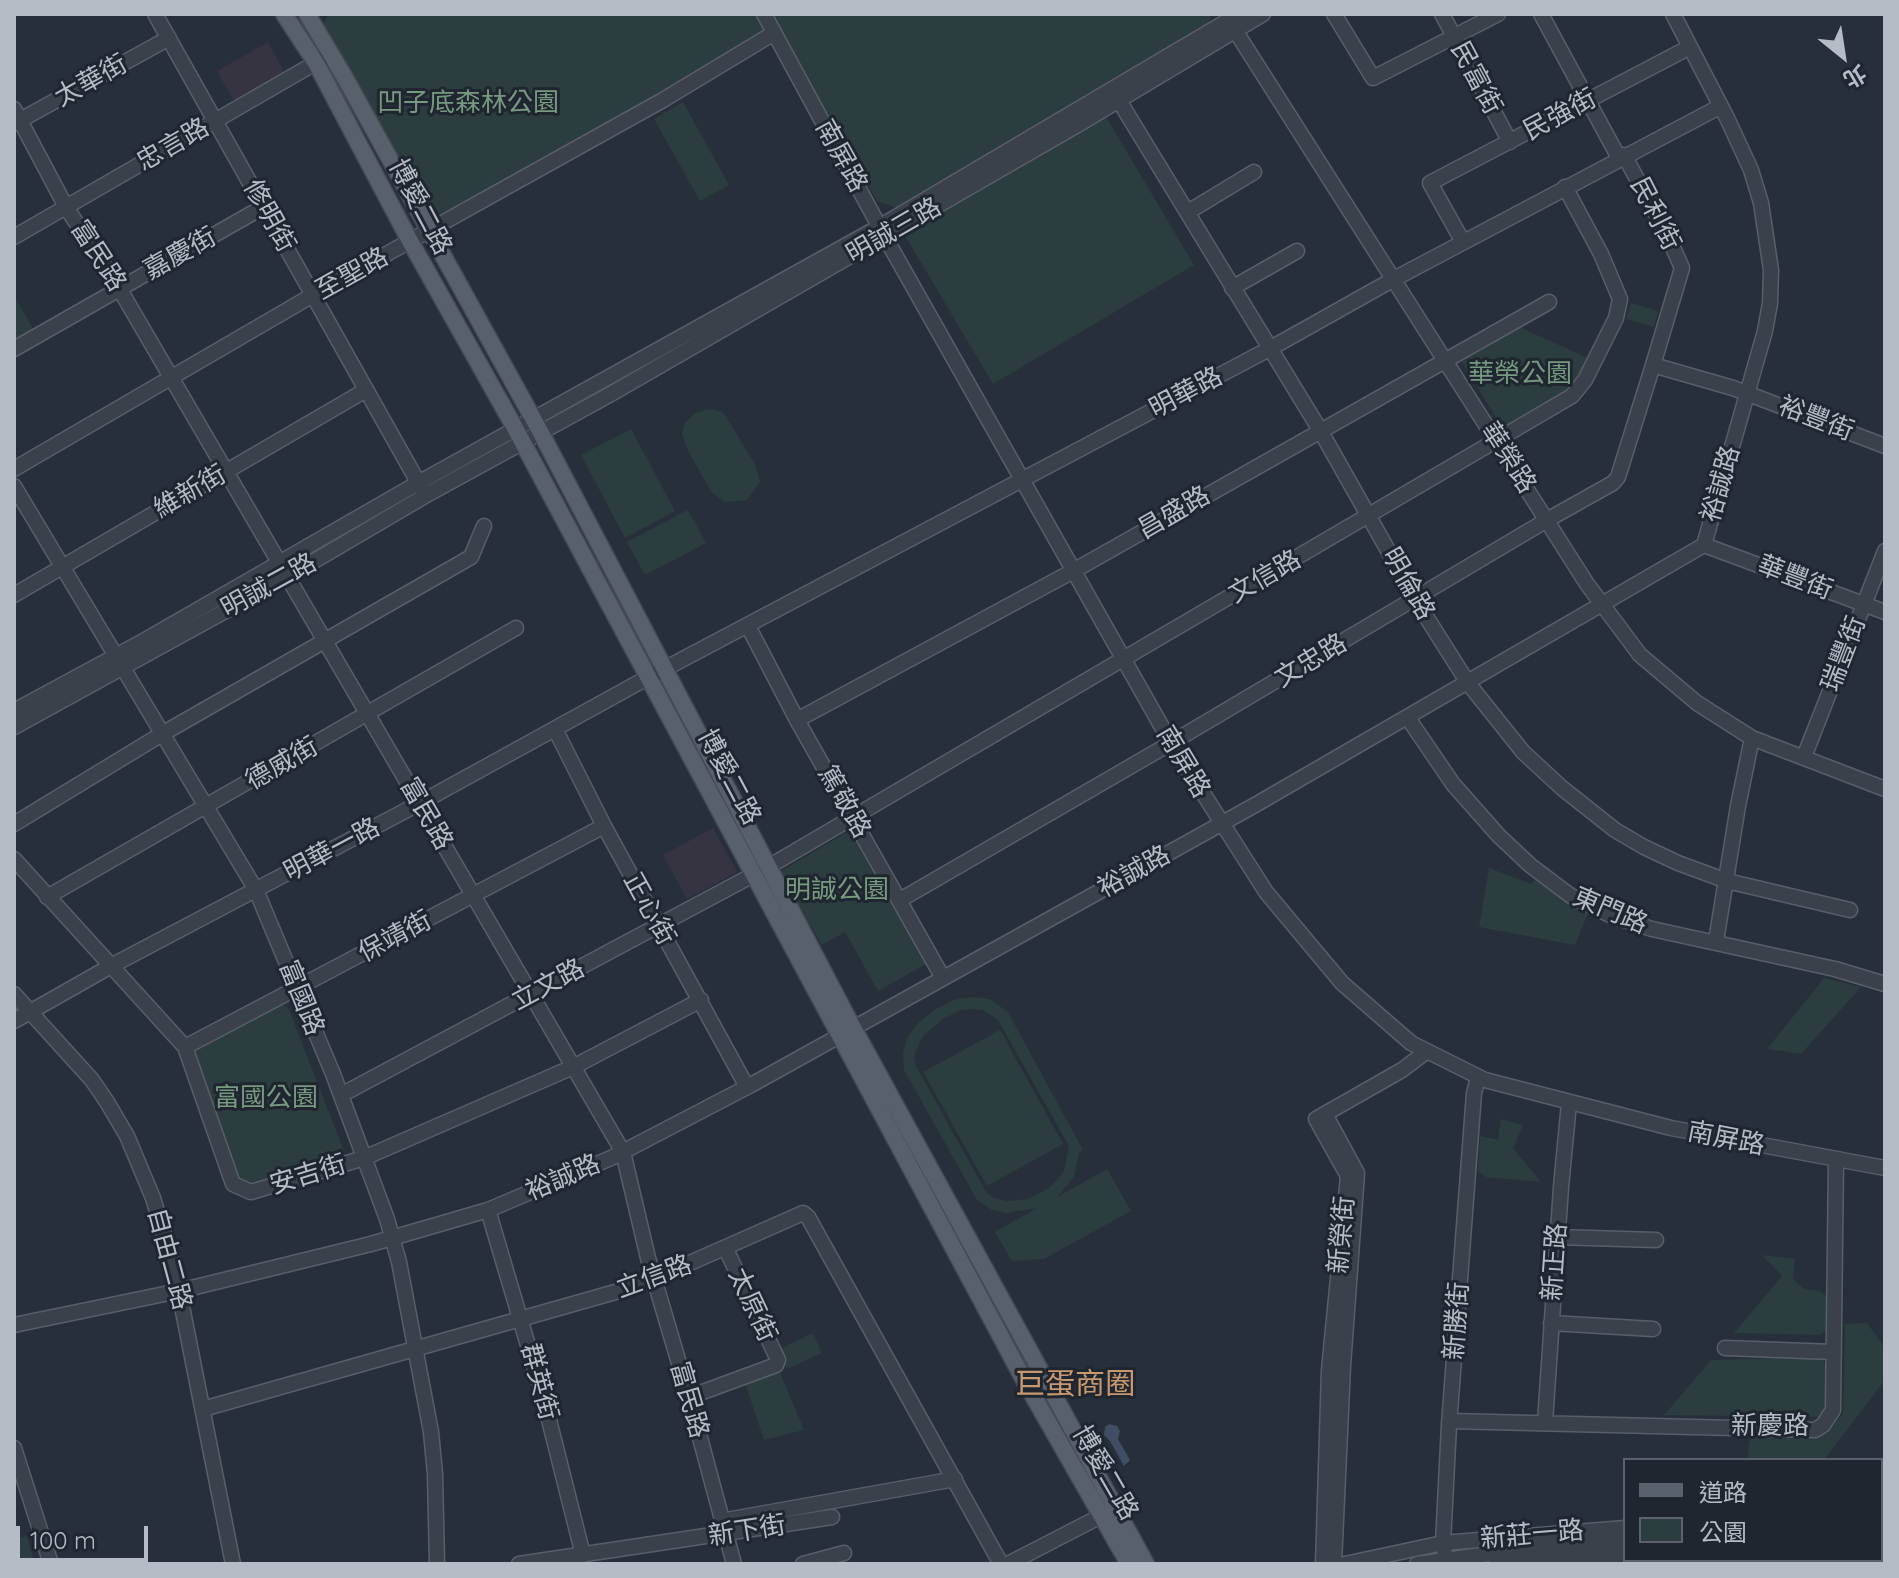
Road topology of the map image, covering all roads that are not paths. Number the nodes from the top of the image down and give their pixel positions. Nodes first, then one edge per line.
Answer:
1 (155, 14) edge
2 (284, 14) edge
3 (764, 14) edge
4 (1263, 14) edge
5 (1334, 14) edge
6 (1442, 14) edge
7 (1498, 14) edge
8 (1541, 14) edge
9 (1673, 14) edge
10 (309, 15) edge
11 (1232, 20) edge
12 (774, 33) junction
13 (1454, 36) junction
14 (169, 38) junction
15 (1690, 47) junction
16 (332, 53) junction
17 (316, 63) junction
18 (1116, 96) junction
19 (1588, 101) junction
20 (1721, 106) junction
21 (16, 117) edge
22 (215, 121) junction
23 (1510, 142) junction
24 (1622, 156) junction
25 (1254, 172) dead end
26 (1565, 187) junction
27 (66, 207) junction
28 (263, 207) junction
29 (1188, 212) junction
30 (428, 232) junction
31 (882, 232) junction
32 (14, 237) edge
33 (410, 241) junction
34 (1463, 242) junction
35 (1297, 251) dead end
36 (1394, 279) junction
37 (119, 288) junction
38 (1232, 288) junction
39 (313, 295) junction
40 (1549, 302) dead end
41 (1271, 348) junction
42 (14, 349) edge
43 (1444, 360) junction
44 (1653, 365) junction
45 (172, 378) junction
46 (366, 390) junction
47 (1747, 393) junction
48 (537, 426) junction
49 (1320, 430) junction
50 (519, 436) junction
51 (1497, 441) junction
52 (1885, 446) edge
53 (14, 469) edge
54 (226, 471) junction
55 (1023, 480) junction
56 (14, 486) edge
57 (424, 494) junction
58 (1369, 516) junction
59 (1547, 520) junction
60 (484, 526) dead end
61 (1704, 545) junction
62 (1885, 551) edge
63 (279, 563) junction
64 (62, 567) junction
65 (1075, 570) junction
66 (287, 577) junction
67 (14, 595) edge
68 (1415, 599) junction
69 (1601, 604) junction
70 (1863, 604) junction
71 (1885, 612) edge
72 (748, 626) junction
73 (516, 628) dead end
74 (325, 641) junction
75 (1124, 659) junction
76 (118, 662) junction
77 (666, 669) junction
78 (649, 678) junction
79 (1468, 683) junction
80 (14, 711) edge
81 (367, 714) junction
82 (1408, 718) junction
83 (797, 720) junction
84 (14, 727) edge
85 (555, 729) junction
86 (162, 734) junction
87 (1752, 738) junction
88 (1171, 743) junction
89 (1804, 757) junction
90 (1885, 789) edge
91 (420, 803) junction
92 (206, 808) junction
93 (853, 818) junction
94 (1222, 823) junction
95 (14, 824) edge
96 (604, 826) junction
97 (14, 859) edge
98 (761, 871) junction
99 (1727, 881) junction
100 (256, 890) junction
101 (473, 895) junction
102 (47, 897) junction
103 (900, 900) junction
104 (1850, 910) dead end
105 (659, 926) junction
106 (1716, 941) junction
107 (111, 966) junction
108 (943, 978) junction
109 (1885, 984) edge
110 (298, 987) junction
111 (531, 993) junction
112 (14, 994) edge
113 (701, 1000) junction
114 (31, 1013) junction
115 (14, 1021) edge
116 (846, 1031) junction
117 (185, 1047) junction
118 (1426, 1052) junction
119 (573, 1067) junction
120 (1478, 1078) junction
121 (747, 1087) junction
122 (341, 1095) junction
123 (1569, 1103) junction
124 (623, 1152) junction
125 (364, 1158) junction
126 (1836, 1160) junction
127 (1885, 1168) edge
128 (488, 1210) junction
129 (1557, 1237) junction
130 (393, 1238) junction
131 (1656, 1240) dead end
132 (726, 1249) junction
133 (654, 1279) junction
134 (179, 1291) junction
135 (521, 1317) junction
136 (1551, 1323) junction
137 (14, 1325) edge
138 (1653, 1329) dead end
139 (415, 1347) junction
140 (1725, 1348) dead end
141 (1834, 1352) junction
142 (1336, 1370) junction
143 (689, 1397) junction
144 (203, 1409) junction
145 (1449, 1421) junction
146 (1545, 1422) junction
147 (14, 1448) edge
148 (955, 1479) junction
149 (1101, 1516) junction
150 (832, 1517) dead end
151 (723, 1528) junction
152 (1623, 1529) edge
153 (1623, 1541) edge
154 (1443, 1543) junction
155 (1532, 1552) edge
156 (844, 1553) dead end
157 (583, 1555) junction
158 (1623, 1555) edge
159 (1446, 1562) edge
160 (51, 1564) edge
161 (233, 1564) edge
162 (437, 1564) edge
163 (519, 1564) edge
164 (734, 1564) edge
165 (803, 1564) edge
166 (1001, 1564) edge
167 (1008, 1564) edge
168 (1129, 1564) edge
169 (1146, 1564) edge
170 (1323, 1564) edge
171 (1334, 1564) edge
172 (1345, 1564) edge
173 (1417, 1564) edge
174 (1496, 1564) edge

1 - 14 street, 修明街
2 - 17 main road, 博愛二路
3 - 12 street, 南屏路
4 - 11 street, 明誠三路
5 - 13 street
6 - 13 street, 民富街
7 - 13 street
8 - 19 street, 民利街
9 - 15 street, 裕誠路
10 - 16 main road, 博愛二路
11 - 18 street, 明誠三路
11 - 36 street, 華榮路
12 - 30 street, 至聖路
12 - 31 street, 南屏路
13 - 23 street, 民富街
14 - 21 street, 太華街
14 - 22 street, 修明街
15 - 19 street, 民強街
15 - 20 street, 裕誠路
16 - 17 street, 忠言路
16 - 30 main road, 博愛二路
17 - 22 street, 忠言路
17 - 33 main road, 博愛二路
18 - 29 street, 明倫路
18 - 31 street, 明誠三路
19 - 23 street, 民強街
19 - 24 street, 民利街
20 - 24 street, 明華路
20 - 47 street, 裕誠路
21 - 27 street, 富民路
22 - 27 street, 忠言路
22 - 28 street, 修明街
23 - 34 street, 民強街
24 - 26 street, 明華路
24 - 44 street, 民利街
25 - 29 street
26 - 34 street, 明華路
26 - 51 street, 文信路
27 - 32 street, 忠言路
27 - 37 street, 富民路
28 - 37 street, 嘉慶街
28 - 39 street, 修明街
29 - 38 street, 明倫路
30 - 33 street, 至聖路
30 - 48 main road, 博愛二路
31 - 48 street, 明誠三路
31 - 55 street, 南屏路
33 - 39 street, 至聖路
33 - 50 main road, 博愛二路
34 - 36 street, 明華路
35 - 38 street
36 - 41 street, 明華路
36 - 43 street, 華榮路
37 - 42 street, 嘉慶街
37 - 45 street, 富民路
38 - 41 street, 明倫路
39 - 45 street, 至聖路
39 - 46 street, 修明街
40 - 43 street, 昌盛路
41 - 49 street, 明倫路
41 - 55 street, 明華路
43 - 49 street, 昌盛路
43 - 51 street, 華榮路
44 - 47 street
44 - 59 street, 文忠路
45 - 53 street, 至聖路
45 - 54 street, 富民路
46 - 54 street, 維新街
46 - 57 street, 修明街
47 - 52 street, 裕豐街
47 - 61 street, 裕誠路
48 - 50 street, 明誠三路
48 - 77 main road, 博愛二路
49 - 58 street, 明倫路
49 - 65 street, 昌盛路
50 - 57 street, 明誠二路
50 - 78 main road, 博愛二路
51 - 58 street, 文信路
51 - 59 street, 華榮路
54 - 63 street, 富民路
54 - 64 street, 維新街
55 - 65 street, 南屏路
55 - 72 street, 明華路
56 - 64 street, 富國路
57 - 63 street, 明誠二路
57 - 66 street, 明誠二路
58 - 68 street, 明倫路
58 - 75 street, 文信路
59 - 68 street, 文忠路
59 - 69 street, 華榮路
60 - 74 street
61 - 69 street, 裕誠路
61 - 70 street, 華豐街
62 - 70 street, 瑞豐街
63 - 66 street, 富民路
63 - 76 street, 明誠二路
64 - 67 street, 維新街
64 - 76 street, 富國路
65 - 75 street, 南屏路
65 - 83 street, 昌盛路
66 - 74 street, 富民路
66 - 76 street, 明誠二路
68 - 79 street, 明倫路
68 - 88 street, 文忠路
69 - 79 street, 裕誠路
69 - 87 street, 華榮路
70 - 71 street, 華豐街
70 - 89 street, 瑞豐街
72 - 77 street, 明華路
72 - 83 street, 篤敬路
73 - 81 street, 德威街
74 - 81 street, 富民路
74 - 86 street
75 - 88 street, 南屏路
75 - 93 street, 文信路
76 - 80 street, 明誠二路
76 - 84 street, 明誠二路
76 - 86 street, 富國路
77 - 78 street, 明華路
77 - 98 main road, 博愛二路
78 - 85 street, 明華一路
78 - 98 main road, 博愛二路
79 - 82 street, 裕誠路
79 - 99 street, 明倫路
81 - 91 street, 富民路
81 - 92 street, 德威街
82 - 94 street, 裕誠路
82 - 106 street, 東門路
83 - 93 street, 篤敬路
85 - 91 street, 明華一路
85 - 96 street, 正心街
86 - 92 street, 富國路
86 - 95 street
87 - 89 street, 華榮路
87 - 99 street
88 - 94 street, 南屏路
88 - 103 street, 文忠路
89 - 90 street, 華榮路
91 - 100 street, 明華一路
91 - 101 street, 富民路
92 - 100 street, 富國路
92 - 102 street, 德威街
93 - 98 street, 文信路
93 - 103 street, 篤敬路
94 - 108 street, 裕誠路
94 - 118 street, 南屏路
96 - 101 street, 保靖街
96 - 105 street, 正心街
97 - 102 street, 安吉街
98 - 105 street, 立文路
98 - 116 main road, 博愛二路
99 - 104 street, 明倫路
99 - 106 street
100 - 107 street, 明華一路
100 - 110 street, 富國路
101 - 110 street, 保靖街
101 - 111 street, 富民路
102 - 107 street, 安吉街
103 - 108 street, 篤敬路
105 - 111 street, 立文路
105 - 113 street, 正心街
106 - 109 street, 東門路
107 - 114 street, 明華一路
107 - 117 street, 安吉街
108 - 116 street, 裕誠路
110 - 117 street, 保靖街
110 - 122 street, 富國路
111 - 119 street, 富民路
111 - 122 street, 立文路
112 - 114 street, 自由二路
113 - 119 street, 安吉街
113 - 121 street, 正心街
114 - 115 street, 明華一路
114 - 134 street, 自由二路
116 - 121 street, 裕誠路
116 - 149 main road, 博愛二路
116 - 169 main road, 博愛二路
117 - 125 street, 安吉街
118 - 120 street, 南屏路
118 - 142 street, 新榮街
119 - 124 street, 富民路
119 - 125 street, 安吉街
120 - 123 street, 南屏路
120 - 145 street, 新勝街
121 - 124 street, 裕誠路
122 - 125 street, 富國路
123 - 126 street, 南屏路
123 - 129 street, 新正路
124 - 128 street, 裕誠路
124 - 133 street, 富民路
125 - 130 street, 富國路
126 - 127 street, 南屏路
126 - 141 street, 新慶路
128 - 130 street, 裕誠路
128 - 135 street, 群英街
129 - 131 street
129 - 136 street, 新正路
130 - 134 street, 裕誠路
130 - 139 street, 富國路
132 - 133 street, 立信路
132 - 143 street, 太原街
132 - 148 street, 立信路
133 - 135 street, 立信路
133 - 143 street, 富民路
134 - 137 street, 裕誠路
134 - 144 street, 自由二路
135 - 139 street, 立信路
135 - 157 street, 群英街
136 - 138 street
136 - 146 street, 新正路
139 - 144 street, 立信路
139 - 162 street, 富國路
140 - 141 street
141 - 146 street, 新慶路
142 - 170 street, 新榮街
142 - 171 street, 新榮街
143 - 151 street, 富民路
144 - 161 street, 自由二路
145 - 146 street, 新慶路
145 - 154 street, 新勝街
147 - 160 street
148 - 151 street, 新下街
148 - 166 street
149 - 167 street
149 - 168 main road, 博愛二路
150 - 151 street, 新下街
151 - 157 street, 新下街
151 - 164 street, 富民路
152 - 155 street, 新莊一路
153 - 155 street, 新莊一路
154 - 155 street, 新莊一路
154 - 159 street, 新勝街
154 - 172 street, 新莊一路
155 - 158 street, 新莊一路
155 - 159 street, 新莊一路
155 - 174 street, 新莊一路
156 - 165 street
157 - 163 street, 新下街
159 - 173 street, 新莊一路

